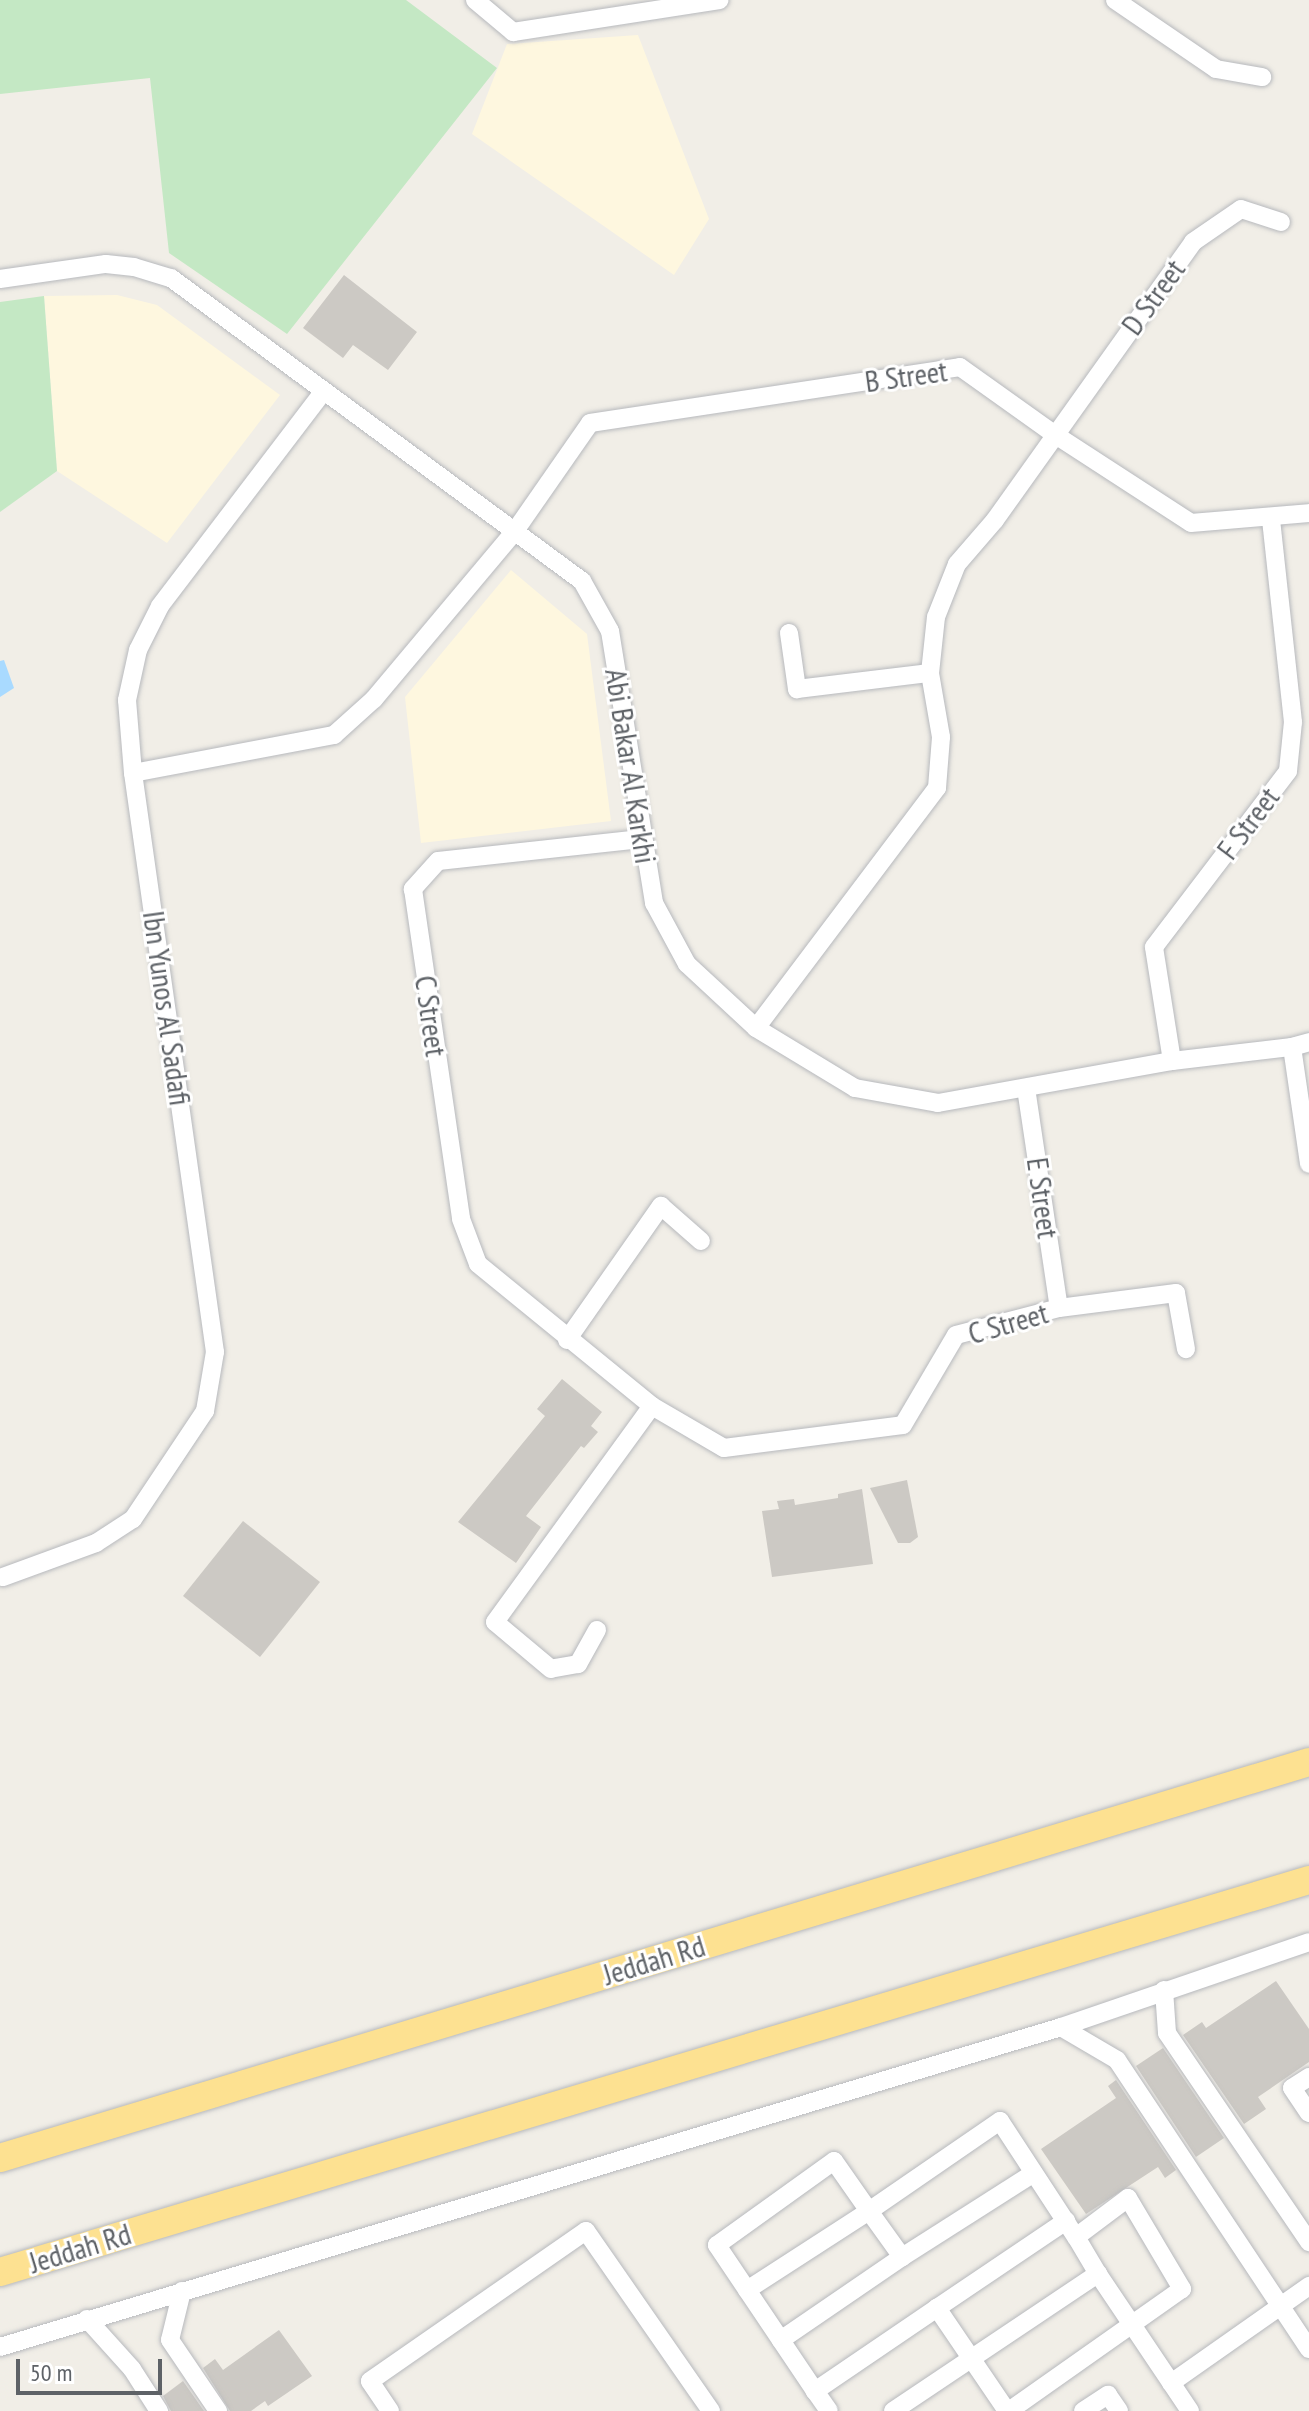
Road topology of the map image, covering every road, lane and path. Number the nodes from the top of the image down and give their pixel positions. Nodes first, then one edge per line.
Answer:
1 (475, 0) edge
2 (720, 0) edge
3 (1115, 0) edge
4 (1262, 77) dead end
5 (1281, 222) dead end
6 (0, 279) edge
7 (323, 392) junction
8 (1054, 434) junction
9 (1309, 513) edge
10 (1271, 518) junction
11 (515, 531) junction
12 (789, 633) dead end
13 (930, 673) junction
14 (133, 773) junction
15 (641, 839) junction
16 (756, 1028) junction
17 (1300, 1044) edge
18 (1172, 1061) junction
19 (1026, 1088) junction
20 (1309, 1164) edge
21 (701, 1241) dead end
22 (1059, 1308) junction
23 (567, 1340) junction
24 (1186, 1349) dead end
25 (652, 1406) junction
26 (1, 1577) edge
27 (597, 1630) dead end
28 (1309, 1762) edge
29 (1309, 1880) edge
30 (1309, 1942) edge
31 (1164, 1990) junction
32 (1061, 2027) junction
33 (1309, 2077) edge
34 (1309, 2113) edge
35 (0, 2158) edge
36 (1034, 2173) junction
37 (869, 2211) junction
38 (1071, 2229) junction
39 (1309, 2242) edge
40 (902, 2257) junction
41 (0, 2272) edge
42 (1098, 2274) junction
43 (1309, 2286) edge
44 (747, 2290) junction
45 (182, 2291) junction
46 (1279, 2304) junction
47 (937, 2308) junction
48 (87, 2319) junction
49 (1131, 2325) junction
50 (781, 2340) junction
51 (0, 2347) edge
52 (1309, 2349) edge
53 (972, 2359) junction
54 (1171, 2383) junction
55 (815, 2391) junction
56 (159, 2411) edge
57 (218, 2411) edge
58 (390, 2411) edge
59 (711, 2411) edge
60 (829, 2411) edge
61 (893, 2411) edge
62 (1008, 2411) edge
63 (1083, 2411) edge
64 (1119, 2411) edge
65 (1190, 2411) edge

1 - 2 street
3 - 4 street
5 - 8 street, D Street
6 - 7 street, Abi Bakar Al Karkhi
7 - 11 street, Abi Bakar Al Karkhi
7 - 14 street, Ibn Yunos Al Sadafi
8 - 10 street, B Street
8 - 11 street, B Street
8 - 13 street
9 - 10 street, B Street
10 - 18 street, F Street
11 - 14 street, B Street
11 - 15 street, Abi Bakar Al Karkhi
12 - 13 street
13 - 16 street
14 - 26 street, Ibn Yunos Al Sadafi
15 - 16 street, Abi Bakar Al Karkhi
15 - 23 street, C Street
16 - 19 street, Abi Bakar Al Karkhi
17 - 18 street, Abi Bakar Al Karkhi
17 - 20 street
18 - 19 street, Abi Bakar Al Karkhi
19 - 22 street, E Street
21 - 23 street
22 - 24 street, C Street
22 - 25 street, C Street
23 - 25 street, C Street
25 - 27 street
28 - 35 highway, Jeddah Rd
29 - 41 highway, Jeddah Rd
30 - 31 street
31 - 32 street
31 - 39 street
32 - 45 street
32 - 46 street
33 - 34 street
36 - 37 street
36 - 38 street
36 - 40 street
37 - 40 street
37 - 44 street
37 - 44 street
38 - 42 street
38 - 47 street
38 - 49 street
40 - 50 street
42 - 49 street
42 - 53 street
43 - 46 street
44 - 50 street
45 - 48 street
45 - 57 street
46 - 52 street
46 - 54 street
47 - 53 street
47 - 55 street
48 - 51 street
48 - 56 street
49 - 54 street
49 - 62 street
50 - 55 street
53 - 61 street
53 - 62 street
54 - 65 street
55 - 60 street
58 - 59 street
63 - 64 street

